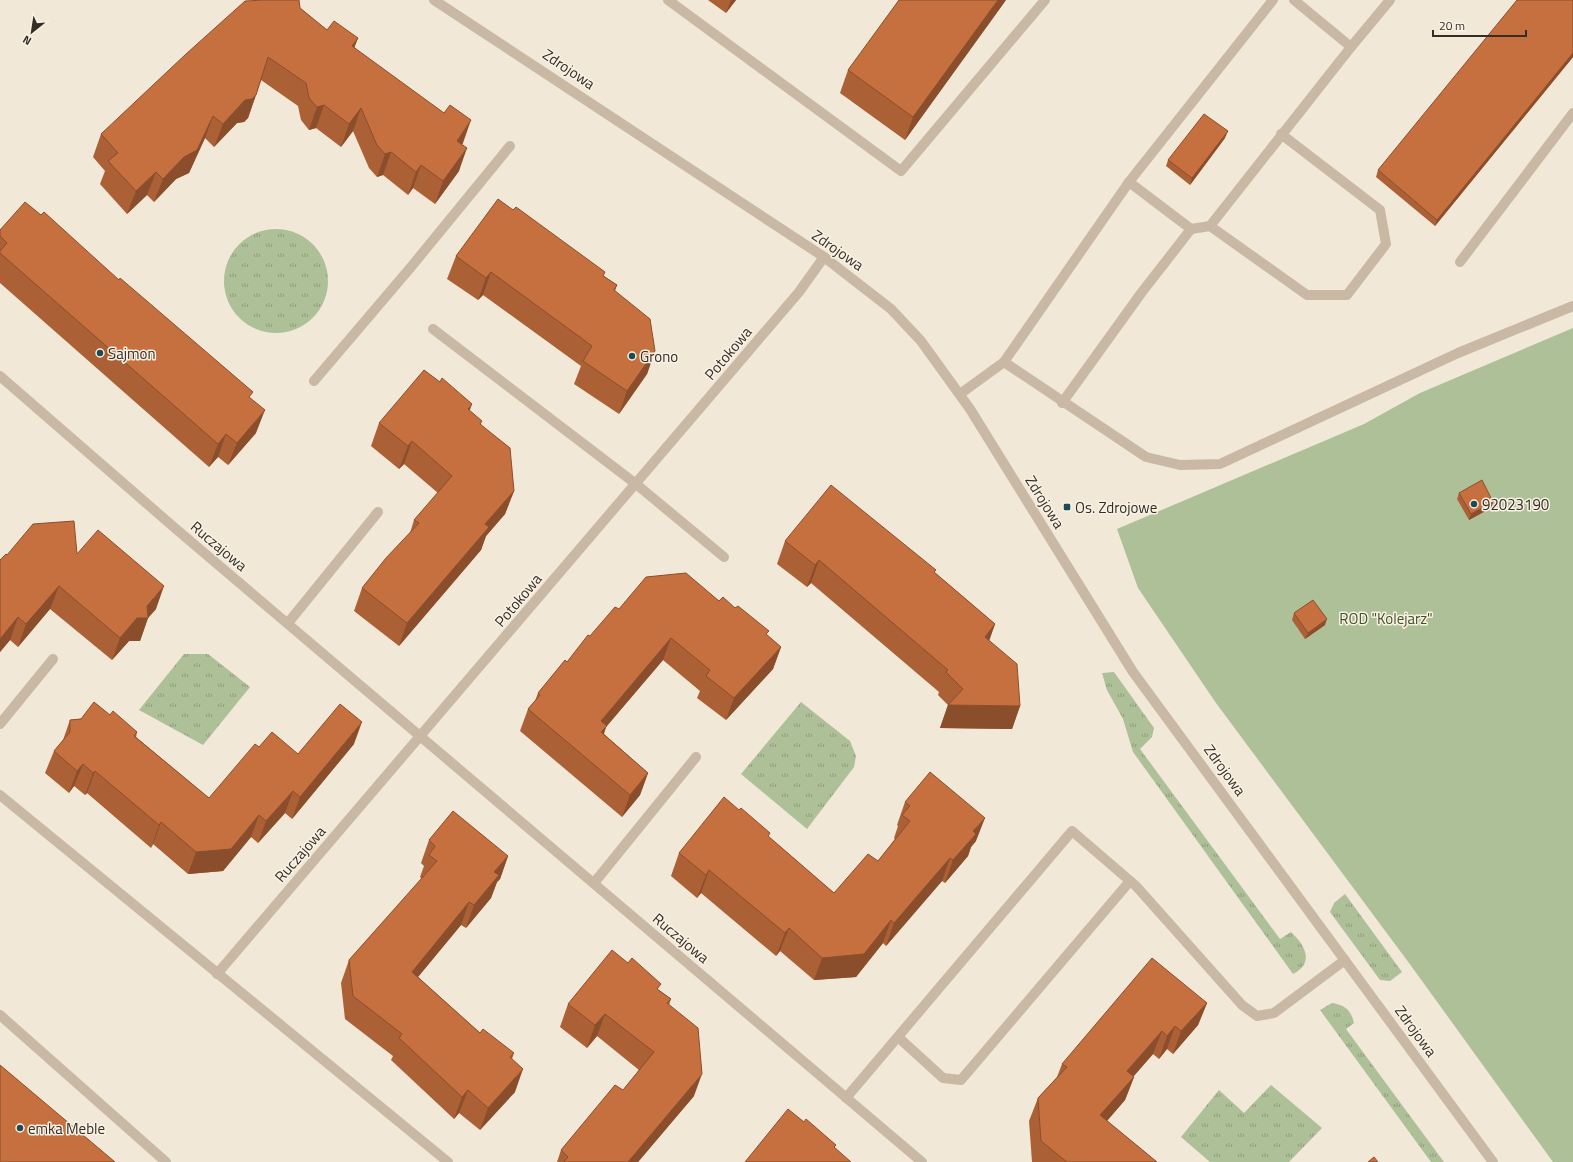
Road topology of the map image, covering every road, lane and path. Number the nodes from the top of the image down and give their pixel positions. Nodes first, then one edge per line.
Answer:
1 (434, 0) edge
2 (668, 0) edge
3 (1045, 0) edge
4 (1273, 0) edge
5 (1294, 0) edge
6 (1390, 0) edge
7 (1351, 46) junction
8 (1573, 113) edge
9 (1281, 134) junction
10 (510, 146) dead end
11 (1129, 182) junction
12 (1210, 226) junction
13 (1191, 229) junction
14 (824, 257) junction
15 (1460, 262) dead end
16 (1573, 306) edge
17 (432, 329) dead end
18 (1004, 362) junction
19 (0, 376) edge
20 (314, 381) dead end
21 (960, 394) junction
22 (1062, 402) junction
23 (636, 484) junction
24 (378, 512) dead end
25 (724, 557) dead end
26 (288, 623) junction
27 (53, 659) dead end
28 (0, 724) edge
29 (422, 736) junction
30 (696, 757) dead end
31 (0, 795) edge
32 (1130, 880) junction
33 (594, 883) junction
34 (1345, 960) junction
35 (217, 974) junction
36 (0, 1014) edge
37 (898, 1037) junction
38 (846, 1098) junction
39 (166, 1162) edge
40 (448, 1162) edge
41 (922, 1162) edge
42 (1493, 1162) edge

1 - 14 street, Zdrojowa
2 - 3 street
4 - 11 street
5 - 7 street
6 - 7 street
7 - 9 street
8 - 15 street
9 - 12 street
9 - 12 street
10 - 20 street
11 - 13 street
11 - 18 street
12 - 13 street
13 - 22 street
14 - 21 street, Zdrojowa
14 - 23 street, Potokowa
16 - 22 street
17 - 23 street
18 - 21 street
18 - 22 street
19 - 26 street, Ruczajowa
21 - 34 street, Zdrojowa
23 - 25 street
23 - 29 street, Potokowa
24 - 26 street
26 - 29 street, Ruczajowa
27 - 28 street
29 - 33 street, Ruczajowa
29 - 35 street, Ruczajowa
30 - 33 street
31 - 35 street
32 - 34 street
32 - 37 street
32 - 37 street
33 - 38 street, Ruczajowa
34 - 42 street, Zdrojowa
35 - 40 street
36 - 39 street
37 - 38 street
38 - 41 street, Ruczajowa

